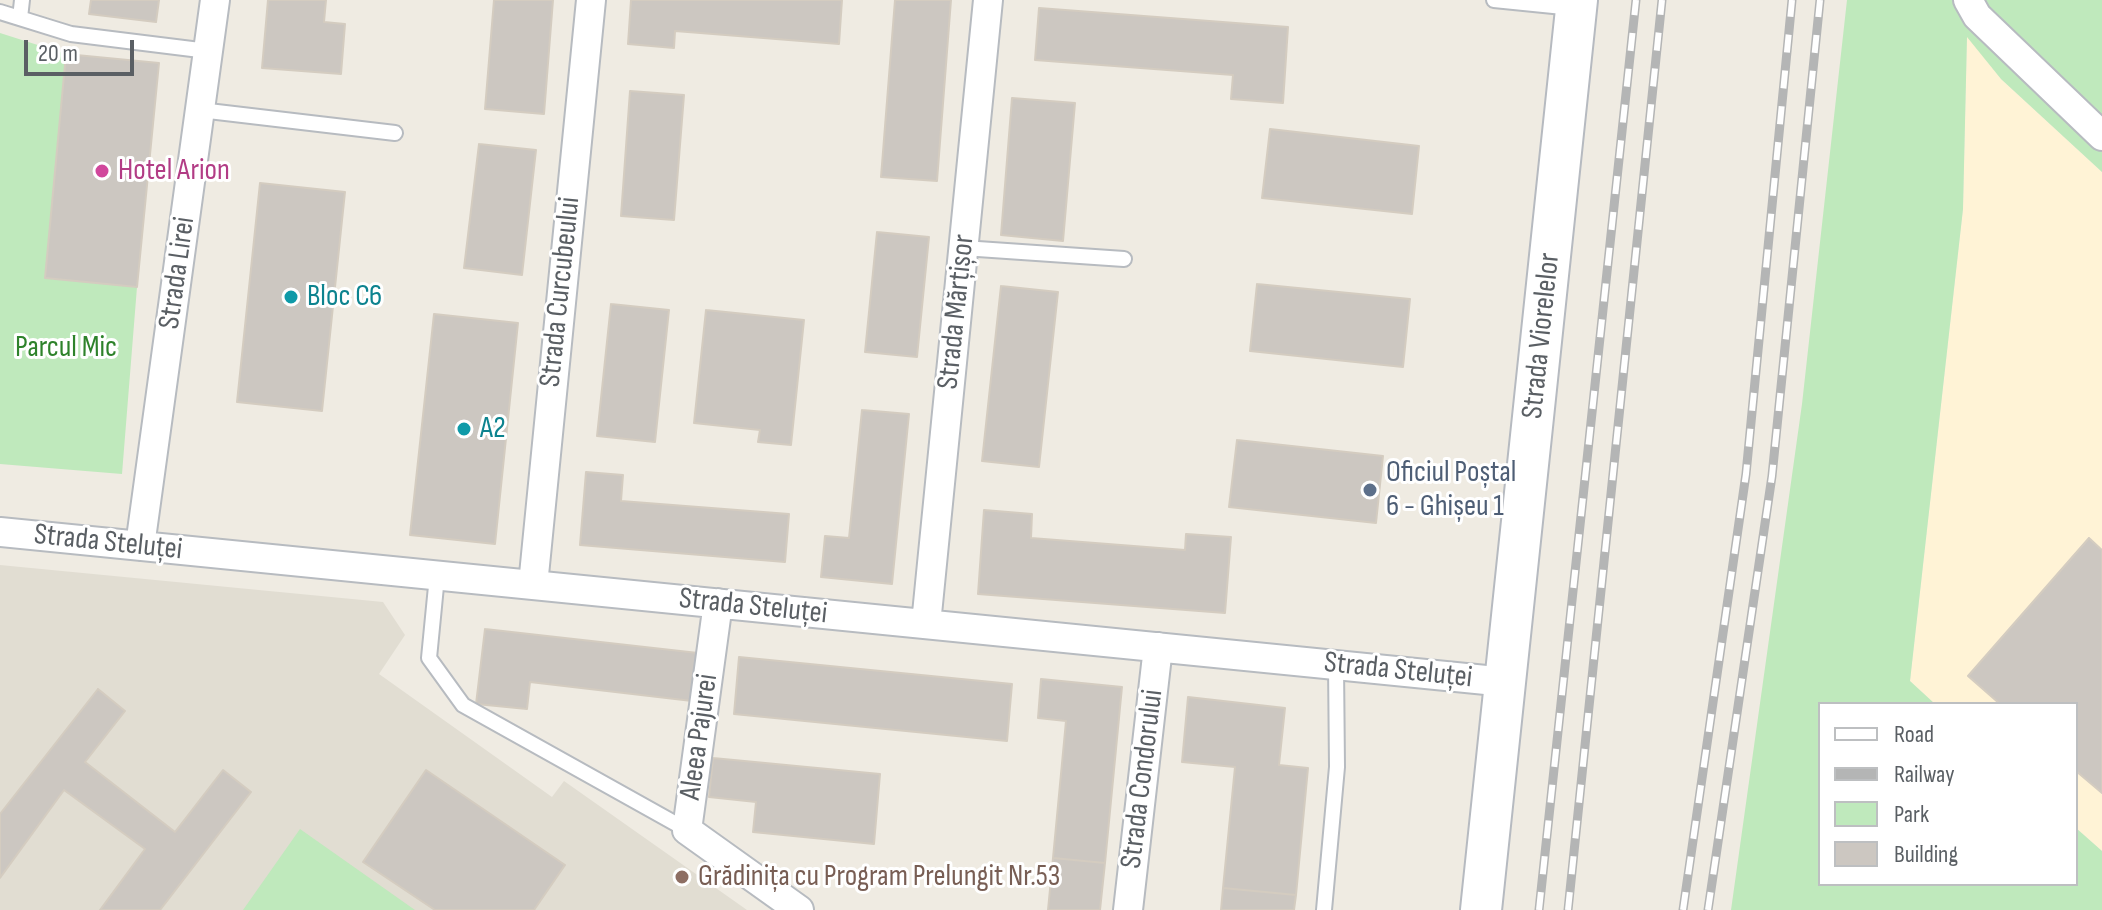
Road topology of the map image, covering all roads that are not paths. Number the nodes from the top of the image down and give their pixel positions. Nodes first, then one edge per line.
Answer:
1 (22, 0) edge
2 (215, 0) edge
3 (591, 0) edge
4 (988, 0) edge
5 (1494, 0) edge
6 (1968, 0) edge
7 (1577, 4) edge
8 (0, 12) edge
9 (20, 18) junction
10 (208, 51) junction
11 (200, 110) junction
12 (395, 133) dead end
13 (2102, 136) edge
14 (963, 248) junction
15 (1124, 259) dead end
16 (0, 532) edge
17 (140, 546) junction
18 (437, 576) junction
19 (533, 585) junction
20 (718, 603) junction
21 (926, 624) junction
22 (1158, 647) junction
23 (1336, 665) junction
24 (1506, 682) junction
25 (687, 830) junction
26 (799, 910) edge
27 (1128, 910) edge
28 (1324, 910) edge
29 (1481, 910) edge

1 - 9 lane
2 - 10 street, Strada Lirei
3 - 19 street, Strada Curcubeului
4 - 14 street, Strada Mărțișor
5 - 7 lane
6 - 13 street
7 - 24 street, Strada Viorelelor
8 - 9 lane
9 - 10 lane
10 - 11 street, Strada Lirei
11 - 12 lane
11 - 17 street, Strada Lirei
14 - 15 lane
14 - 21 street, Strada Mărțișor
16 - 17 street, Strada Steluței
17 - 18 street, Strada Steluței
18 - 19 street, Strada Steluței
18 - 25 lane
19 - 20 street, Strada Steluței
20 - 21 street, Strada Steluței
20 - 25 street, Aleea Pajurei
21 - 22 street, Strada Steluței
22 - 23 street, Strada Steluței
22 - 27 street, Strada Condorului
23 - 24 street, Strada Steluței
23 - 28 lane
24 - 29 street, Strada Viorelelor
25 - 26 street, Aleea Pajurei

